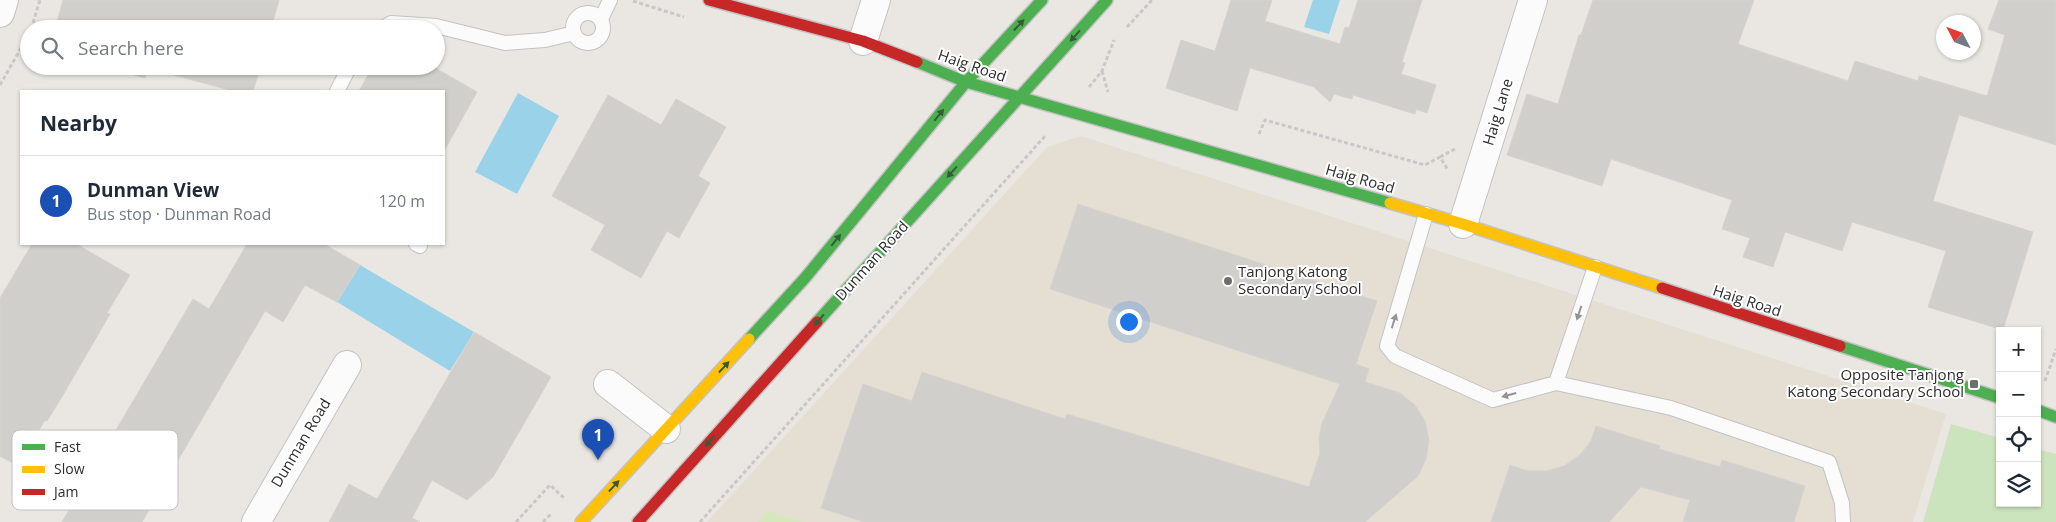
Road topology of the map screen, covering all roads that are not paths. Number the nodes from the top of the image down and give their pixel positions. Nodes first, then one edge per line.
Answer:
1 (4, 0) edge
2 (584, 0) edge
3 (610, 0) edge
4 (709, 0) edge
5 (876, 0) edge
6 (1042, 0) edge
7 (1107, 0) edge
8 (1534, 0) edge
9 (0, 13) edge
10 (581, 14) junction
11 (601, 19) junction
12 (445, 28) edge
13 (574, 33) junction
14 (863, 41) junction
15 (345, 75) edge
16 (966, 82) junction
17 (338, 90) edge
18 (1020, 98) junction
19 (1426, 214) junction
20 (1466, 214) junction
21 (1595, 267) junction
22 (347, 365) dead end
23 (1556, 383) junction
24 (608, 384) dead end
25 (1996, 397) edge
26 (666, 429) junction
27 (256, 522) edge
28 (581, 522) edge
29 (638, 522) edge
30 (1844, 522) edge

1 - 9 street
2 - 10 lane
3 - 11 lane
4 - 14 street, Haig Road
5 - 14 street
16 -> 6 street
7 -> 18 street, Dunman Road
8 - 20 street, Haig Lane
10 - 11 lane
10 - 13 lane
11 - 13 lane
12 - 13 lane
14 - 16 street, Haig Road
15 - 17 lane
16 - 18 street, Haig Road
26 -> 16 street
18 - 19 street, Haig Road
18 -> 29 street, Dunman Road
19 - 20 street, Haig Road
23 -> 19 lane
20 - 21 street, Haig Road
21 -> 23 lane
21 - 25 street, Haig Road
22 - 27 street, Dunman Road
23 - 30 lane
24 - 26 street
28 -> 26 street

